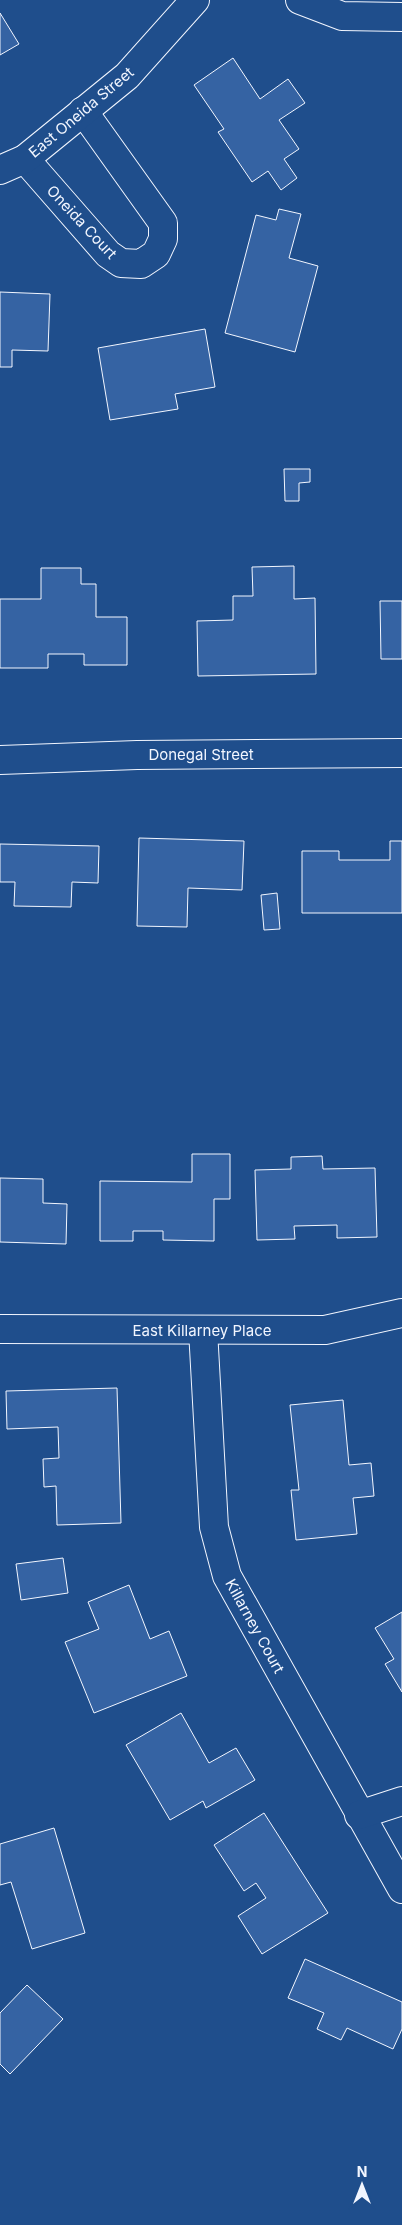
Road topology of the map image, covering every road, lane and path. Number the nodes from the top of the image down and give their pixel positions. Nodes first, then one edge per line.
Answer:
1 (195, 0) edge
2 (300, 0) edge
3 (402, 17) edge
4 (83, 111) junction
5 (25, 159) junction
6 (0, 170) edge
7 (402, 753) edge
8 (0, 760) edge
9 (402, 1313) edge
10 (0, 1329) edge
11 (203, 1330) junction
12 (402, 1801) edge
13 (359, 1815) junction
14 (402, 1889) edge

1 - 4 street, East Oneida Street
2 - 3 street
4 - 5 street, East Oneida Street
4 - 5 street, Oneida Court
5 - 6 street, East Oneida Street
7 - 8 street, Donegal Street
9 - 11 street, East Killarney Place
10 - 11 street, East Killarney Place
11 - 13 street, Killarney Court
12 - 13 street
13 - 14 street, Killarney Court

